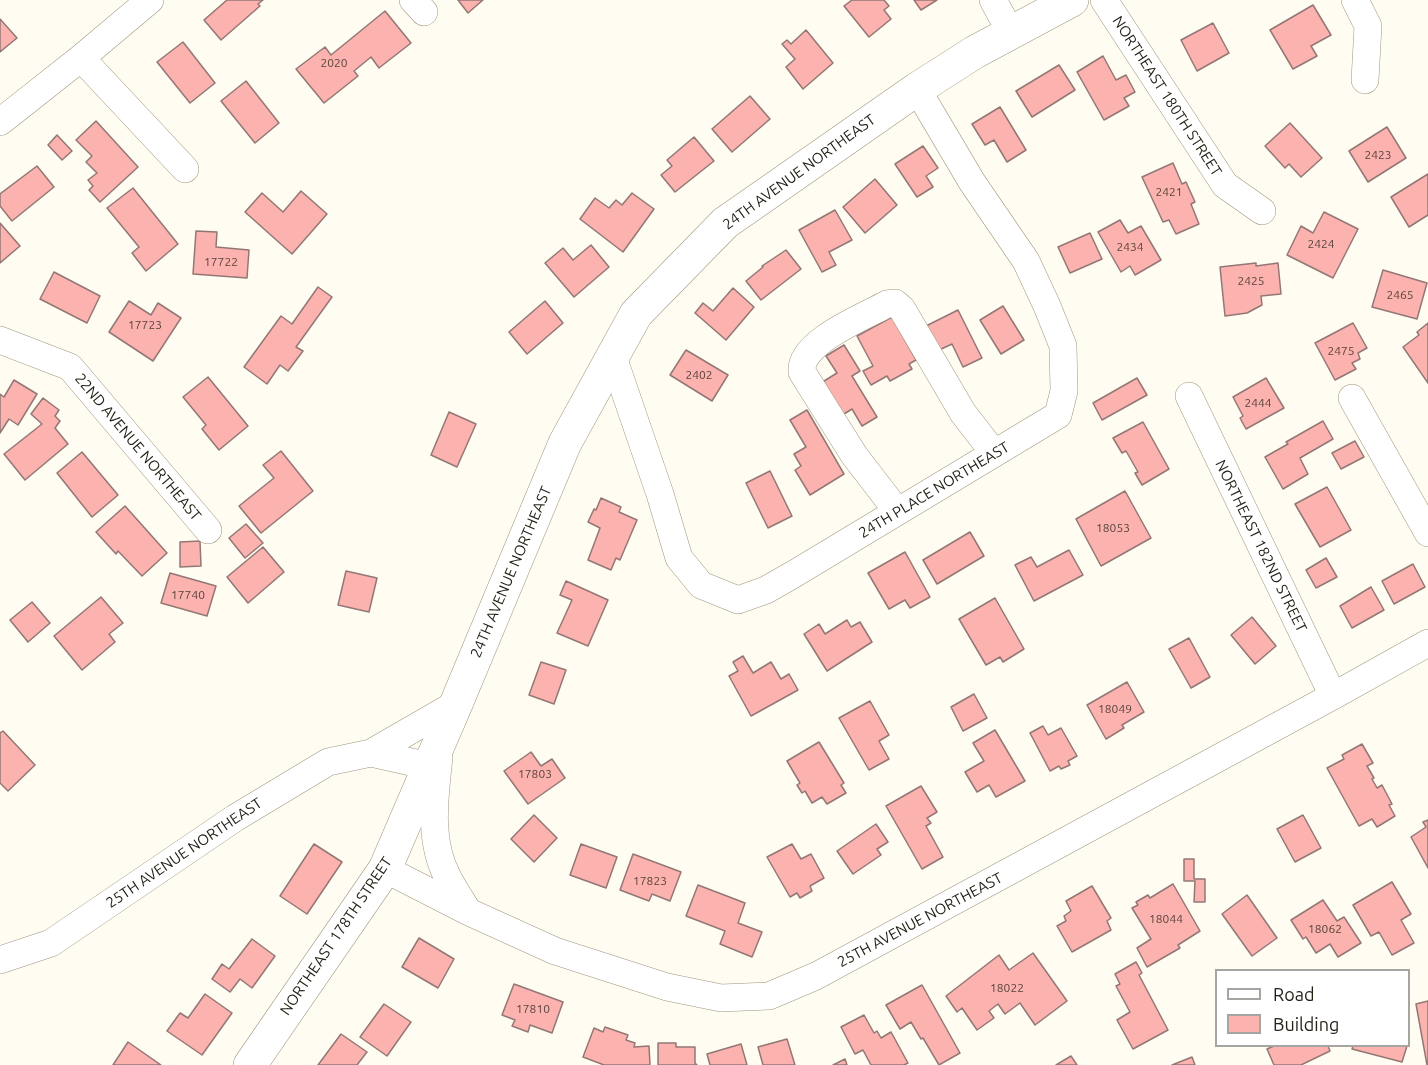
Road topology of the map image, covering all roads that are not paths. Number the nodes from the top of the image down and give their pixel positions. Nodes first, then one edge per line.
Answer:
1 (150, 0) edge
2 (993, 0) edge
3 (1072, 0) edge
4 (1104, 0) edge
5 (1355, 0) edge
6 (1011, 33) junction
7 (81, 58) junction
8 (1365, 80) dead end
9 (917, 88) junction
10 (0, 123) edge
11 (184, 169) dead end
12 (1262, 211) dead end
13 (0, 340) edge
14 (613, 357) junction
15 (1189, 396) dead end
16 (1352, 398) dead end
17 (994, 453) junction
18 (897, 511) junction
19 (208, 530) dead end
20 (1428, 533) edge
21 (1428, 643) edge
22 (1333, 696) junction
23 (456, 704) junction
24 (435, 751) junction
25 (371, 753) junction
26 (384, 869) junction
27 (469, 912) junction
28 (0, 960) edge
29 (249, 1065) edge

1 - 7 street
2 - 6 street
3 - 6 main road, 24TH AVENUE NORTHEAST
4 - 12 street, NORTHEAST 180TH STREET
5 - 8 street
6 - 9 main road, 24TH AVENUE NORTHEAST
7 - 10 street
7 - 11 street
9 - 14 main road, 24TH AVENUE NORTHEAST
9 - 17 street, 24TH PLACE NORTHEAST
13 - 19 street, 22ND AVENUE NORTHEAST
14 - 18 street, 24TH PLACE NORTHEAST
14 - 23 main road, 24TH AVENUE NORTHEAST
15 - 22 street, NORTHEAST 182ND STREET
16 - 20 street
17 - 18 street, 24TH PLACE NORTHEAST
17 - 18 street
21 - 22 street, 25TH AVENUE NORTHEAST
22 - 27 street, 25TH AVENUE NORTHEAST
23 - 24 main road, NORTHEAST 178TH STREET
23 - 25 street, 25TH AVENUE NORTHEAST
24 - 25 street, 25TH AVENUE NORTHEAST
24 - 26 main road, NORTHEAST 178TH STREET
24 - 27 street
25 - 28 street, 25TH AVENUE NORTHEAST
26 - 27 street, 25TH AVENUE NORTHEAST
26 - 29 main road, NORTHEAST 178TH STREET

